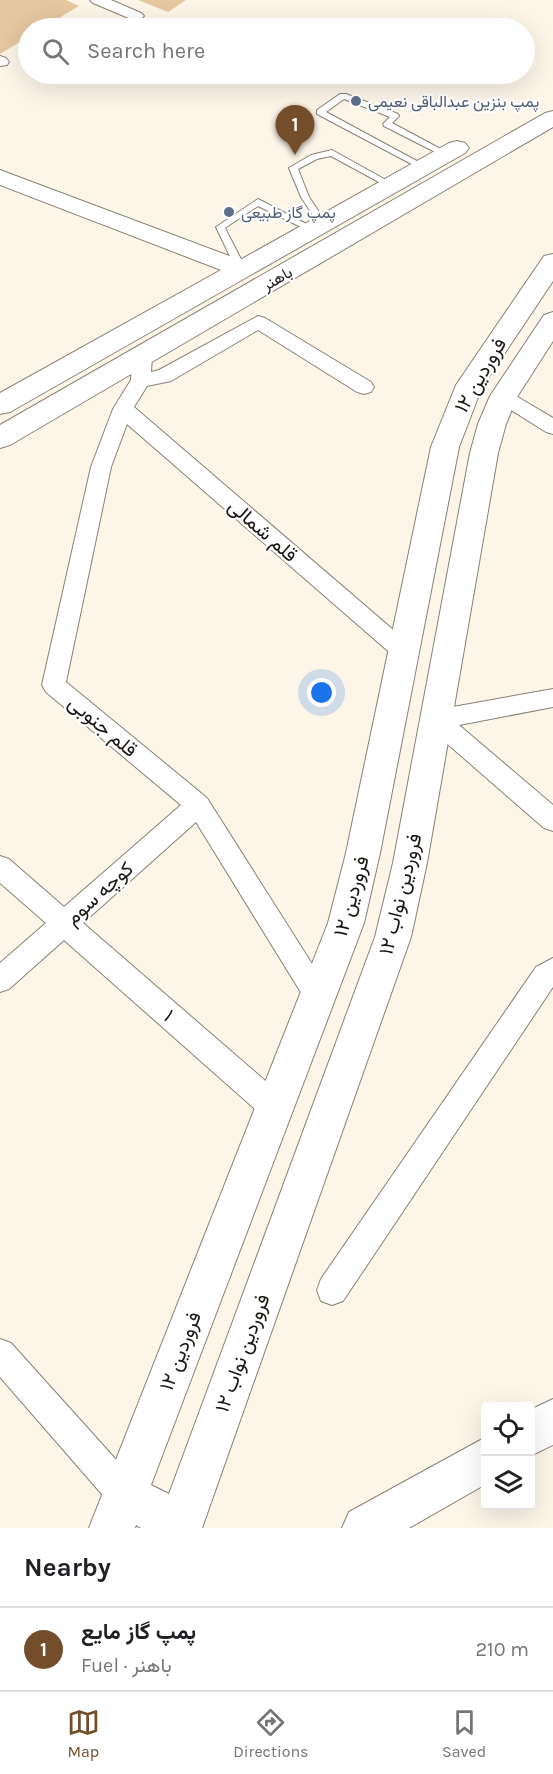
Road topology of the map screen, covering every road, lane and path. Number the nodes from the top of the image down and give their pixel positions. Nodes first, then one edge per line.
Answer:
1 (98, 0) edge
2 (136, 16) dead end
3 (553, 94) edge
4 (553, 118) edge
5 (446, 154) junction
6 (424, 167) junction
7 (0, 177) edge
8 (391, 185) junction
9 (317, 226) junction
10 (553, 261) edge
11 (241, 269) junction
12 (553, 321) edge
13 (142, 368) junction
14 (364, 387) dead end
15 (504, 396) junction
16 (0, 405) edge
17 (123, 409) junction
18 (553, 427) edge
19 (0, 438) edge
20 (404, 652) junction
21 (553, 698) edge
22 (436, 720) junction
23 (198, 805) junction
24 (553, 820) edge
25 (0, 867) edge
26 (64, 924) junction
27 (553, 970) edge
28 (0, 981) edge
29 (317, 995) junction
30 (274, 1107) junction
31 (332, 1290) dead end
32 (0, 1354) edge
33 (553, 1421) edge
34 (535, 1432) edge
35 (481, 1462) edge
36 (119, 1512) edge
37 (187, 1527) edge
38 (365, 1528) edge

1 - 2 street
3 - 5 main road, باهنر
4 - 13 main road, باهنر
5 - 6 main road, باهنر
5 - 6 lane
6 - 8 main road, باهنر
7 - 11 main road
8 - 9 main road, باهنر
8 - 9 lane
9 - 11 main road, باهنر
9 - 11 lane
10 - 20 main road, ۱۲ فروردین
11 - 16 main road, باهنر
12 - 15 main road, ۱۲ فروردین نواب
13 - 14 street
13 - 17 street
13 - 19 main road, باهنر
15 - 18 street
15 - 22 main road, ۱۲ فروردین نواب
17 - 20 street, قلم شمالی
17 - 23 street, قلم جنوبی
20 - 29 main road, ۱۲ فروردین
21 - 22 street
22 - 24 street
22 - 37 main road, ۱۲ فروردین نواب
23 - 26 street, کوچه سوم
23 - 29 street, قلم جنوبی
25 - 26 street, ۱
26 - 28 street, کوچه سوم
26 - 30 street, ۱
27 - 31 street
29 - 30 main road, ۱۲ فروردین
30 - 36 main road, ۱۲ فروردین
32 - 36 street
33 - 34 main road
35 - 38 main road
36 - 37 main road

